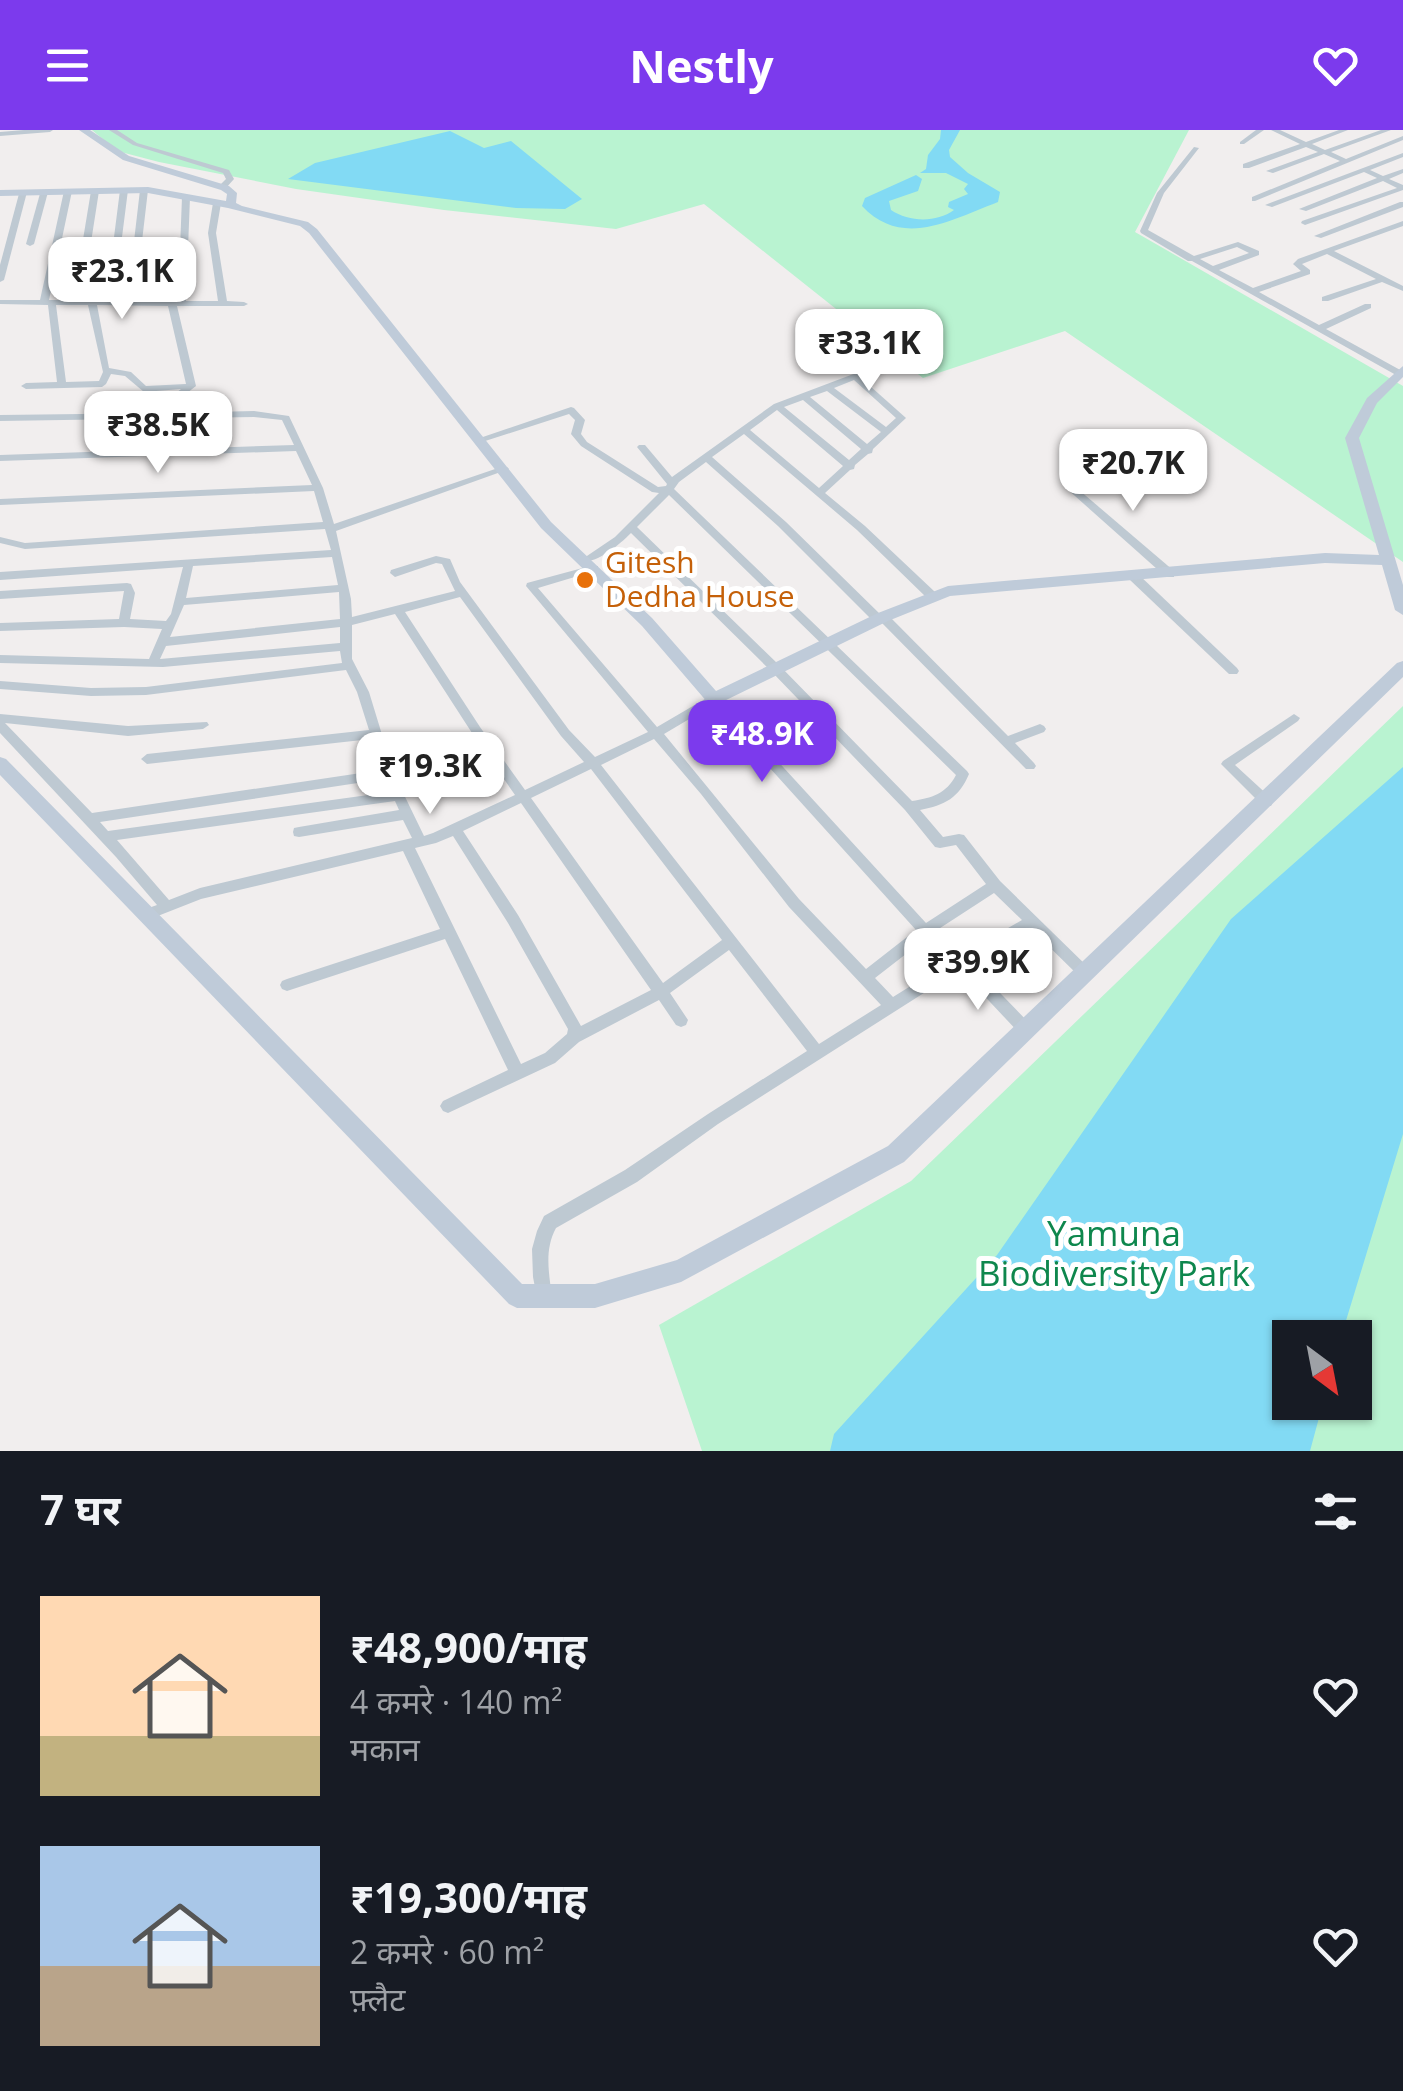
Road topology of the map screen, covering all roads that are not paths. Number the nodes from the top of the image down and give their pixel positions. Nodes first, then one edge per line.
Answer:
1 (50, 130) edge
2 (84, 130) edge
3 (112, 130) edge
4 (1261, 130) edge
5 (1274, 130) edge
6 (1345, 130) edge
7 (1388, 130) edge
8 (0, 134) edge
9 (1403, 138) edge
10 (1242, 143) dead end
11 (1308, 144) junction
12 (1196, 148) dead end
13 (1326, 152) junction
14 (1403, 155) edge
15 (1344, 160) junction
16 (1246, 166) dead end
17 (1364, 170) junction
18 (1403, 171) edge
19 (1270, 172) dead end
20 (1382, 178) junction
21 (222, 187) junction
22 (95, 190) junction
23 (124, 190) junction
24 (144, 190) junction
25 (68, 191) junction
26 (23, 192) junction
27 (44, 192) junction
28 (0, 193) edge
29 (186, 196) junction
30 (1256, 199) dead end
31 (217, 203) junction
32 (1403, 204) edge
33 (231, 205) junction
34 (1269, 205) dead end
35 (1302, 209) dead end
36 (1305, 223) dead end
37 (1403, 224) edge
38 (1318, 236) dead end
39 (30, 244) dead end
40 (164, 246) dead end
41 (1330, 252) junction
42 (1191, 259) junction
43 (1211, 270) junction
44 (1383, 279) junction
45 (0, 280) edge
46 (1403, 289) edge
47 (1251, 292) junction
48 (1326, 300) dead end
49 (0, 302) edge
50 (48, 303) junction
51 (77, 303) junction
52 (92, 303) junction
53 (110, 303) junction
54 (132, 303) junction
55 (158, 303) junction
56 (177, 303) junction
57 (223, 304) junction
58 (244, 304) dead end
59 (1368, 306) dead end
60 (1318, 328) junction
61 (875, 369) dead end
62 (1401, 371) edge
63 (107, 372) junction
64 (855, 376) junction
65 (26, 386) dead end
66 (62, 386) junction
67 (191, 386) junction
68 (827, 387) junction
69 (803, 396) junction
70 (777, 406) junction
71 (166, 415) junction
72 (0, 418) edge
73 (743, 429) junction
74 (887, 432) junction
75 (479, 440) junction
76 (642, 447) dead end
77 (299, 448) junction
78 (869, 451) junction
79 (706, 457) junction
80 (0, 458) edge
81 (851, 467) junction
82 (504, 470) junction
83 (1070, 486) dead end
84 (671, 487) junction
85 (318, 488) junction
86 (820, 492) junction
87 (0, 502) edge
88 (329, 527) junction
89 (631, 527) junction
90 (0, 540) edge
91 (337, 554) junction
92 (1388, 560) junction
93 (189, 564) junction
94 (590, 564) junction
95 (395, 573) dead end
96 (1170, 574) junction
97 (0, 576) edge
98 (1134, 578) junction
99 (344, 588) junction
100 (463, 593) junction
101 (0, 595) edge
102 (931, 595) junction
103 (180, 602) junction
104 (398, 610) junction
105 (1403, 610) edge
106 (880, 618) junction
107 (124, 622) junction
108 (347, 622) junction
109 (0, 628) edge
110 (168, 628) junction
111 (162, 642) junction
112 (830, 642) junction
113 (342, 647) junction
114 (0, 659) edge
115 (153, 663) junction
116 (349, 666) junction
117 (774, 668) junction
118 (1403, 668) edge
119 (1233, 672) dead end
120 (0, 685) edge
121 (714, 698) junction
122 (1294, 718) dead end
123 (0, 721) edge
124 (203, 726) dead end
125 (1040, 730) dead end
126 (656, 733) junction
127 (377, 734) junction
128 (1008, 741) junction
129 (147, 759) dead end
130 (0, 764) edge
131 (594, 764) junction
132 (1030, 766) dead end
133 (388, 774) junction
134 (524, 795) junction
135 (398, 796) junction
136 (1267, 802) junction
137 (909, 806) junction
138 (407, 814) junction
139 (89, 818) junction
140 (456, 830) junction
141 (299, 832) dead end
142 (106, 836) junction
143 (413, 844) junction
144 (995, 884) junction
145 (166, 906) junction
146 (145, 915) junction
147 (1032, 921) junction
148 (926, 930) junction
149 (448, 932) junction
150 (730, 942) junction
151 (959, 964) junction
152 (1086, 974) junction
153 (865, 978) junction
154 (286, 985) dead end
155 (661, 992) junction
156 (891, 1005) junction
157 (681, 1020) dead end
158 (1026, 1030) junction
159 (574, 1037) junction
160 (816, 1052) junction
161 (517, 1073) junction
162 (448, 1106) dead end
163 (544, 1298) junction

1 - 8 street
2 - 21 street
3 - 21 street
4 - 10 street
5 - 11 street
6 - 11 street
7 - 13 street
9 - 15 street
11 - 13 street
11 - 16 street
12 - 42 street
13 - 15 street
13 - 19 street
14 - 17 street
15 - 17 street
15 - 30 street
17 - 20 street
17 - 34 street
18 - 20 street
20 - 35 street
20 - 36 street
21 - 33 street
22 - 23 street
22 - 25 street
22 - 51 street
23 - 24 street
23 - 53 street
24 - 29 street
24 - 54 street
25 - 27 street
25 - 50 street
26 - 27 street
26 - 28 street
26 - 45 street
27 - 39 street
29 - 31 street
29 - 56 street
31 - 33 street
31 - 57 street
32 - 38 street
33 - 75 street
37 - 41 street
40 - 55 street
41 - 44 street
41 - 47 street
42 - 43 street
42 - 43 street
43 - 47 street
44 - 46 street
44 - 48 street
47 - 60 street
49 - 50 street
50 - 51 street
50 - 66 street
51 - 52 street
52 - 53 street
52 - 63 street
53 - 54 street
54 - 55 street
55 - 56 street
56 - 57 street
56 - 67 street
57 - 58 street
59 - 60 street
60 - 62 street
61 - 64 street
62 - 92 street
63 - 66 street
63 - 67 street
64 - 68 street
64 - 74 street
65 - 66 street
67 - 71 street
68 - 69 street
68 - 74 street
69 - 70 street
69 - 78 street
70 - 73 street
70 - 81 street
71 - 72 street
71 - 77 street
73 - 79 street
73 - 86 street
74 - 78 street
75 - 82 street
75 - 84 street
76 - 84 street
77 - 80 street
77 - 85 street
78 - 81 street
79 - 84 street
79 - 106 street
81 - 86 street
82 - 88 street
82 - 94 street
83 - 96 street
84 - 89 street
84 - 112 street
85 - 87 street
85 - 88 street
86 - 102 street
88 - 90 street
88 - 91 street
89 - 94 street
89 - 117 street
91 - 93 street
91 - 99 street
92 - 96 street
92 - 105 street
93 - 97 street
93 - 103 street
94 - 121 street
94 - 126 street
95 - 100 street
96 - 98 street
98 - 102 street
98 - 119 street
99 - 103 street
99 - 108 street
100 - 104 street
100 - 131 street
101 - 107 street
102 - 106 street
103 - 110 street
104 - 108 street
104 - 134 street
106 - 112 street
106 - 128 street
107 - 109 street
107 - 110 street
108 - 111 street
108 - 113 street
110 - 111 street
111 - 115 street
112 - 117 street
112 - 137 street
113 - 115 street
113 - 116 street
114 - 115 street
116 - 120 street
116 - 127 street
117 - 121 street
117 - 137 street
118 - 136 street
121 - 126 street
121 - 148 street
122 - 136 street
123 - 124 street
123 - 139 street
125 - 128 street
126 - 131 street
126 - 153 street
127 - 129 street
127 - 133 street
128 - 132 street
130 - 146 street
131 - 134 street
131 - 150 street
133 - 135 street
133 - 139 street
134 - 140 street
134 - 155 street
135 - 138 street
135 - 142 street
136 - 152 street
137 - 144 street
138 - 141 street
138 - 143 street
139 - 142 street
140 - 143 street
140 - 159 street
142 - 145 street
143 - 145 street
143 - 149 street
144 - 147 street
144 - 148 street
145 - 146 street
146 - 163 street
147 - 151 street
147 - 152 street
148 - 151 street
148 - 153 street
149 - 154 street
149 - 161 street
150 - 155 street
150 - 160 street
151 - 156 street
151 - 158 street
152 - 158 street
153 - 156 street
155 - 157 street
155 - 159 street
156 - 160 street
158 - 163 street
159 - 161 street
160 - 163 street
161 - 162 street

